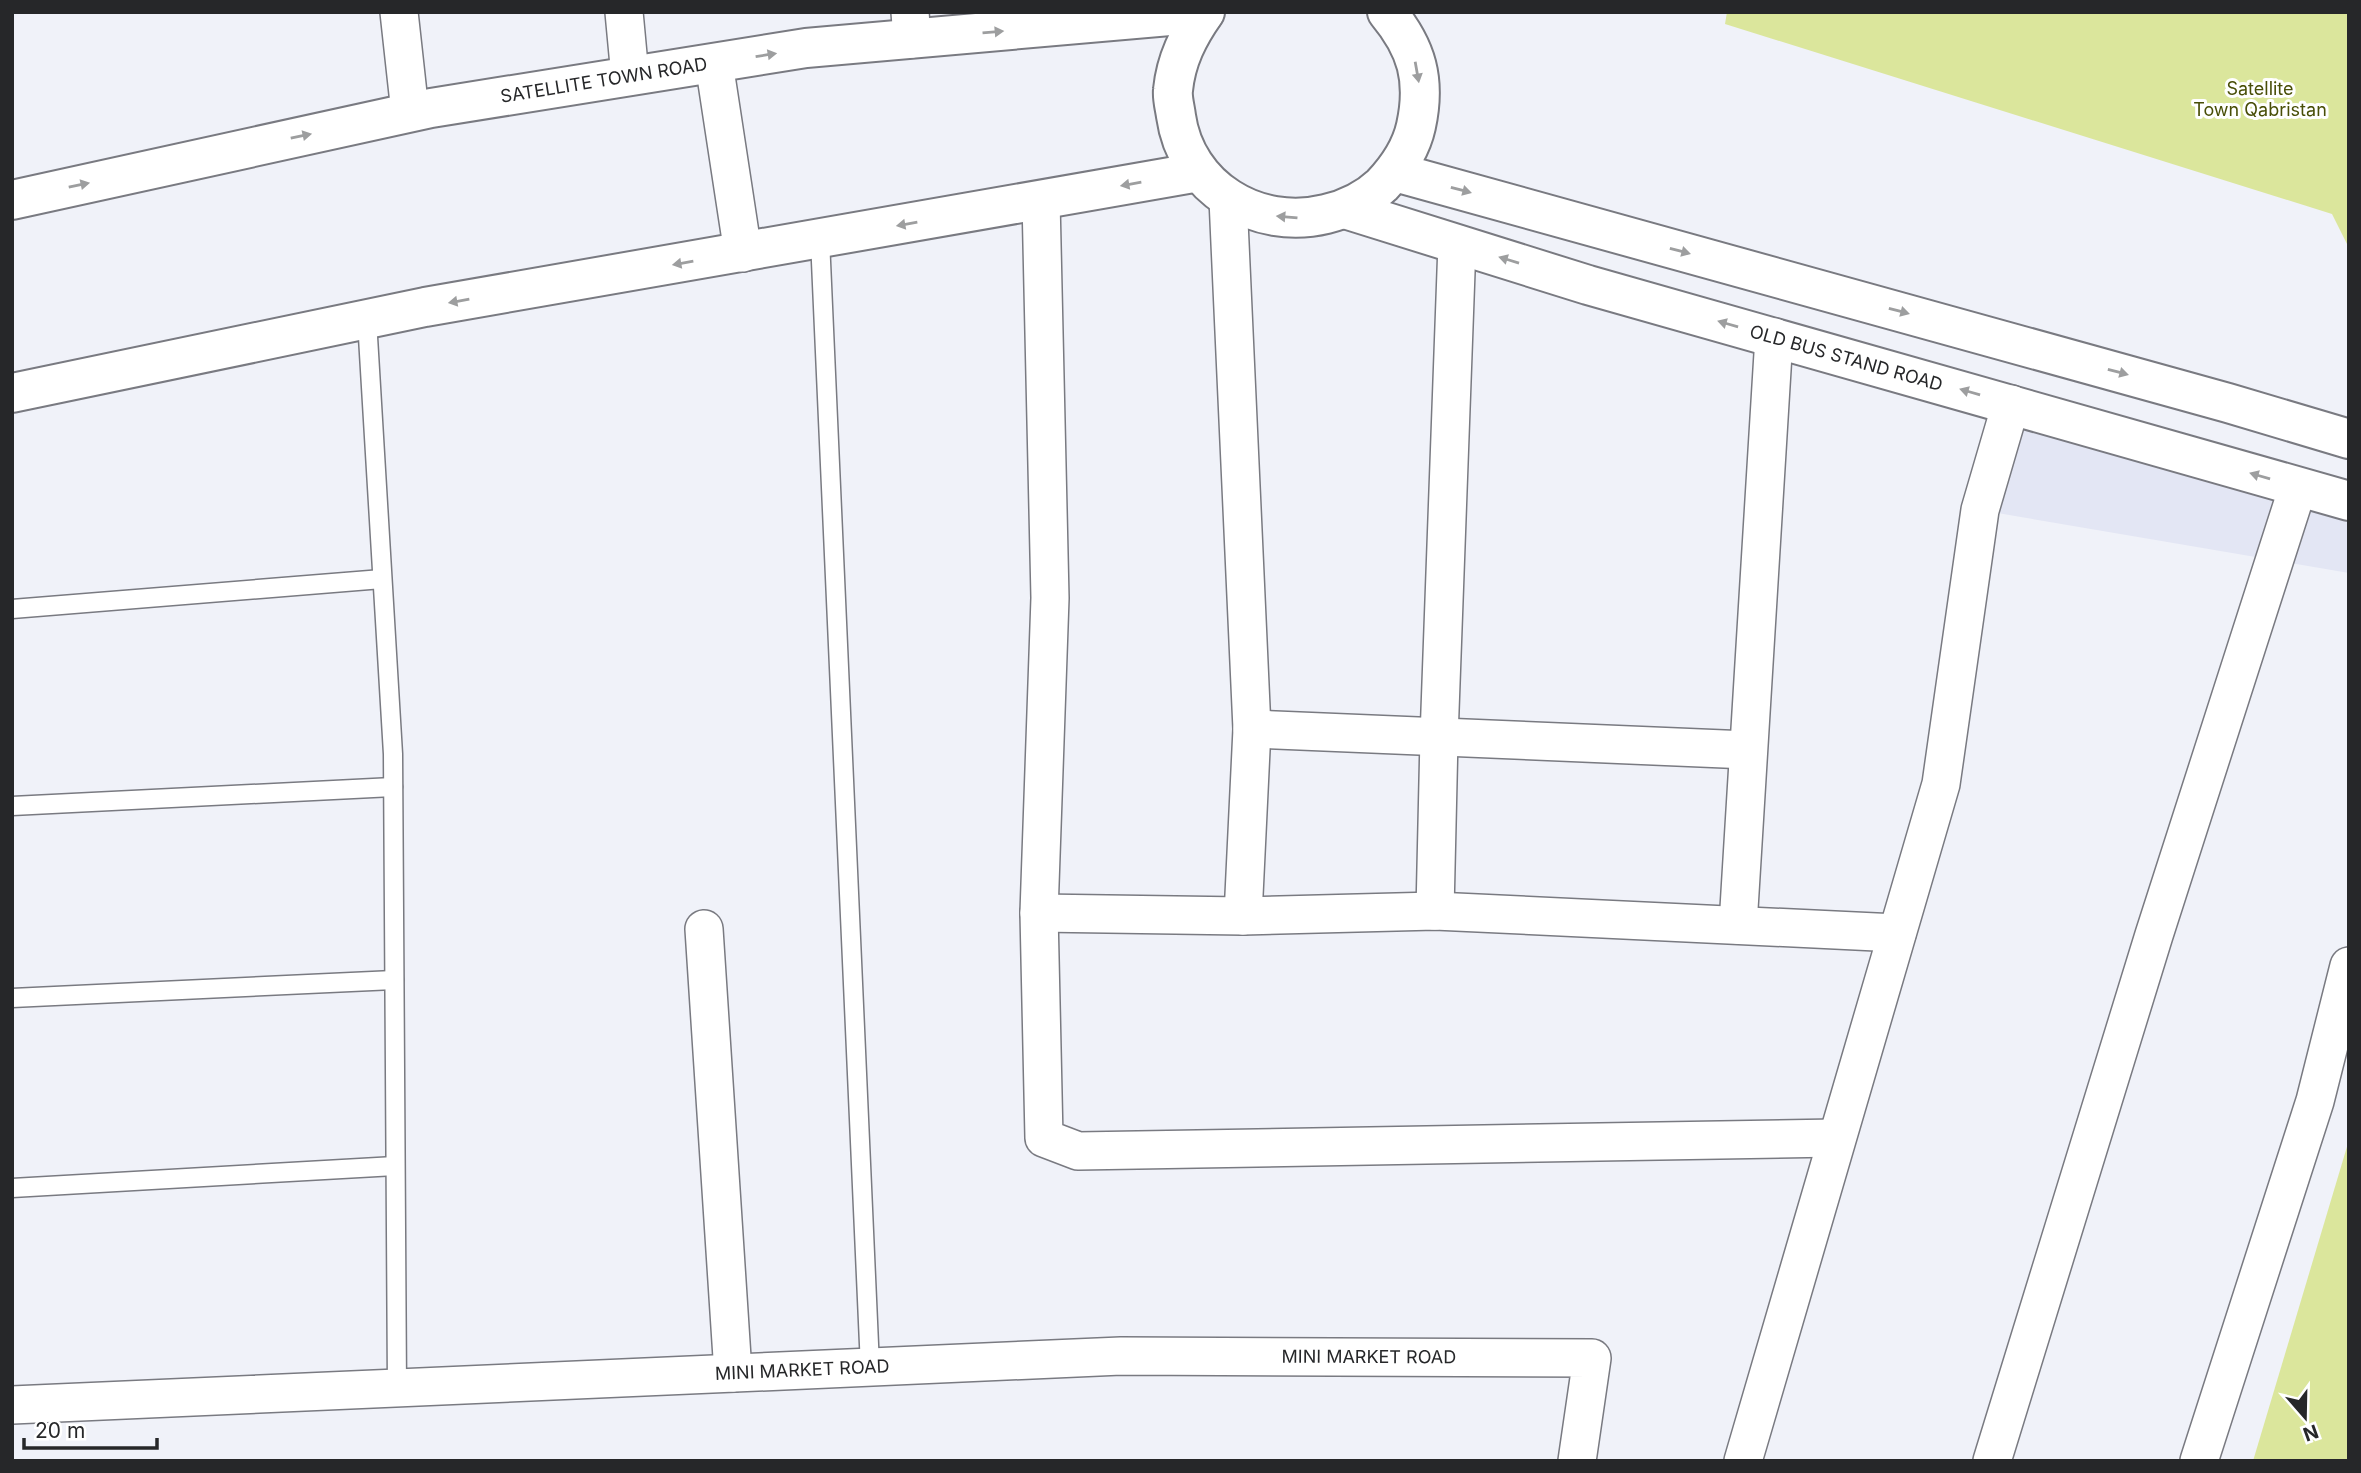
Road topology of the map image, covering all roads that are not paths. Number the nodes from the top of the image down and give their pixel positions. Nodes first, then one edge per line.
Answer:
1 (399, 12) edge
2 (624, 12) edge
3 (1387, 12) edge
4 (1205, 13) edge
5 (1158, 15) edge
6 (911, 26) edge
7 (714, 63) junction
8 (630, 76) junction
9 (410, 112) junction
10 (1199, 172) junction
11 (1395, 172) junction
12 (1228, 199) junction
13 (12, 200) edge
14 (1041, 200) junction
15 (1345, 209) junction
16 (820, 239) junction
17 (1457, 244) junction
18 (743, 253) junction
19 (367, 320) junction
20 (1774, 337) junction
21 (12, 393) edge
22 (2011, 404) junction
23 (2349, 439) edge
24 (2298, 487) junction
25 (2349, 501) edge
26 (382, 579) junction
27 (12, 609) edge
28 (1252, 729) junction
29 (1439, 738) junction
30 (1748, 750) junction
31 (393, 787) junction
32 (12, 806) edge
33 (1435, 911) junction
34 (1039, 913) junction
35 (1243, 916) junction
36 (1738, 925) junction
37 (704, 929) dead end
38 (1897, 933) junction
39 (2349, 967) edge
40 (394, 980) junction
41 (12, 998) edge
42 (1836, 1138) junction
43 (395, 1166) junction
44 (12, 1188) edge
45 (870, 1367) junction
46 (733, 1373) junction
47 (397, 1388) junction
48 (12, 1405) edge
49 (1577, 1461) edge
50 (1743, 1461) edge
51 (1992, 1461) edge
52 (2199, 1461) edge

1 - 9 street
2 - 8 street
3 -> 11 main road
4 - 5 main road, SATELLITE TOWN ROAD
4 - 10 main road
6 -> 5 main road, SATELLITE TOWN ROAD
7 -> 6 main road, SATELLITE TOWN ROAD
7 - 8 main road, SATELLITE TOWN ROAD
7 - 18 street
8 - 9 main road, SATELLITE TOWN ROAD
13 -> 9 main road, SATELLITE TOWN ROAD
10 - 12 main road
10 -> 14 main road
11 - 15 main road
11 -> 23 main road
15 -> 12 main road
12 - 28 street
14 -> 16 main road
14 - 34 street
15 - 17 main road, OLD BUS STAND ROAD
16 - 18 main road
16 - 45 lane
20 -> 17 main road, OLD BUS STAND ROAD
17 - 29 street
18 -> 19 main road
19 - 21 main road
19 - 26 lane
22 -> 20 main road, OLD BUS STAND ROAD
20 - 30 street
24 -> 22 main road, OLD BUS STAND ROAD
22 - 38 street
24 - 25 main road, OLD BUS STAND ROAD
24 - 51 street
26 - 27 lane
26 - 31 lane
28 - 29 street
28 - 35 street
29 - 30 street
29 - 33 street
30 - 36 street
31 - 32 lane
31 - 40 lane
33 - 35 street
33 - 36 street
34 - 35 street
34 - 42 street
36 - 38 street
37 - 46 street
38 - 42 street
39 - 52 street
40 - 41 lane
40 - 43 lane
42 - 50 street
43 - 44 lane
43 - 47 lane
45 - 46 street, MINI MARKET ROAD
45 - 49 street, MINI MARKET ROAD
46 - 47 street, MINI MARKET ROAD
47 - 48 street, MINI MARKET ROAD

